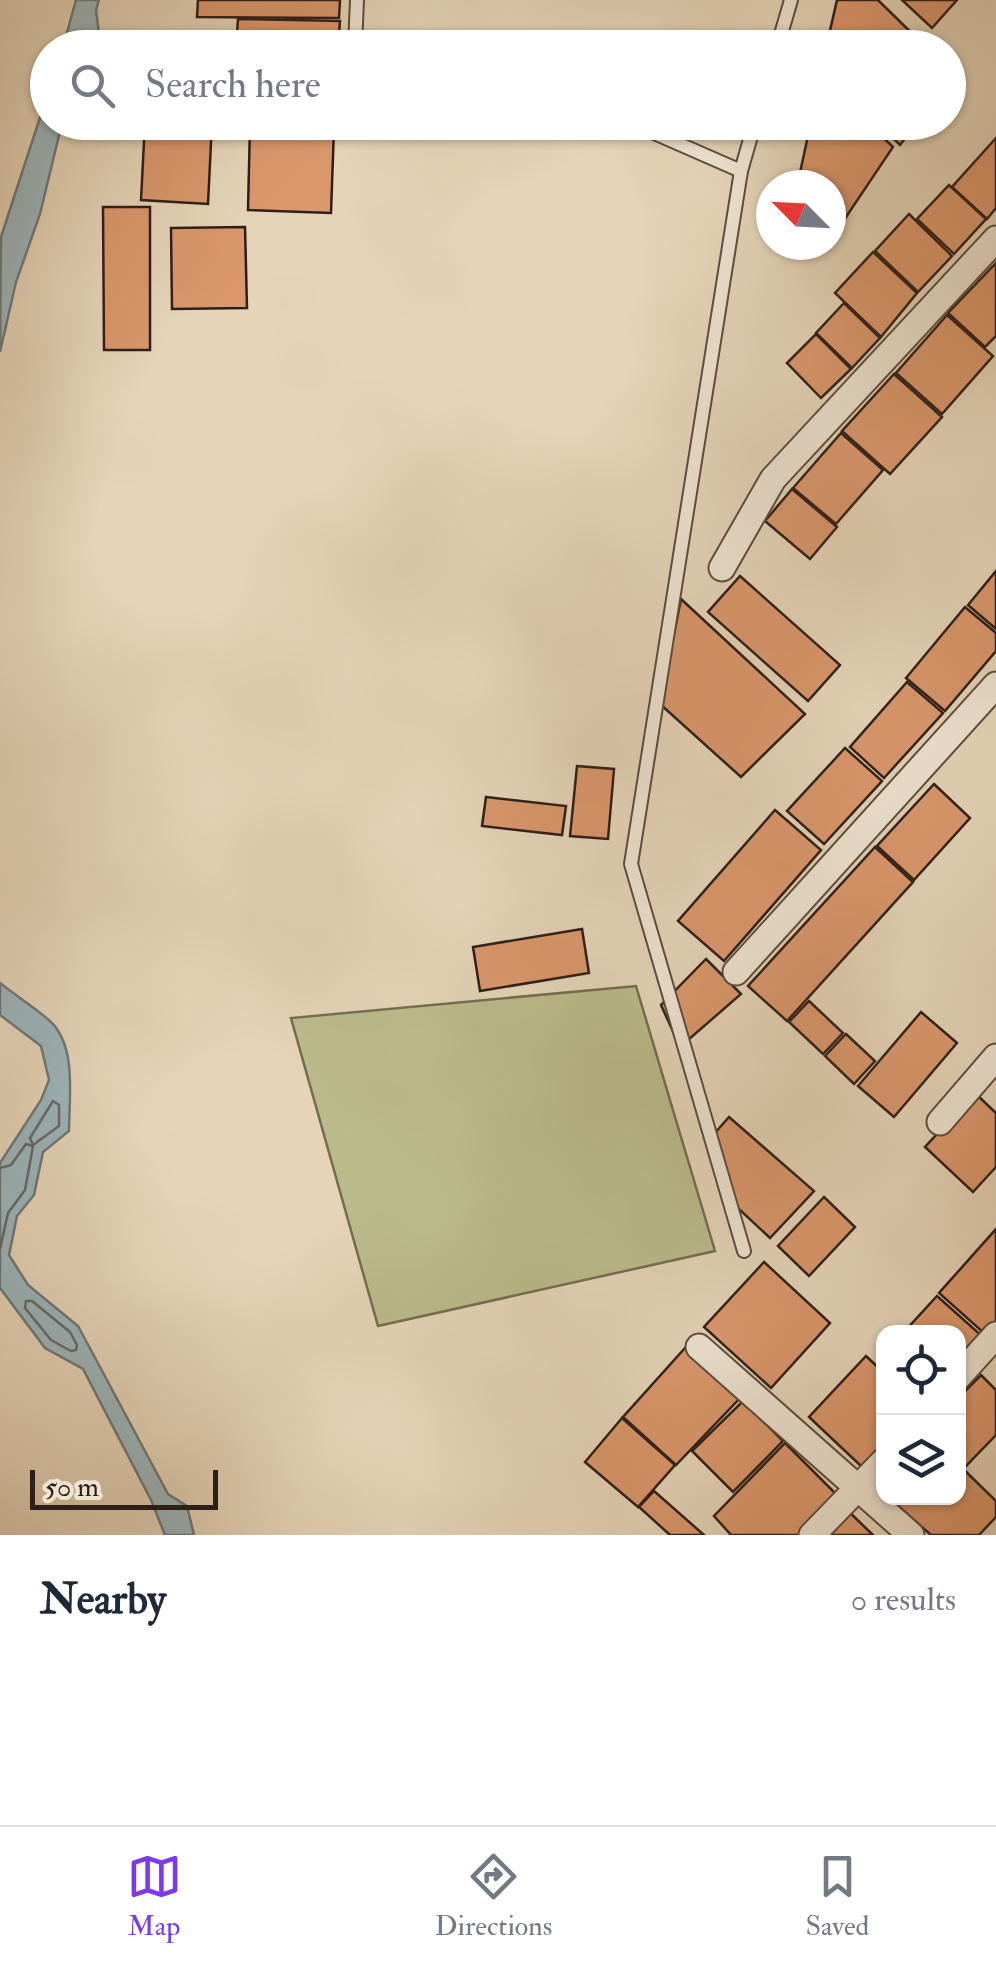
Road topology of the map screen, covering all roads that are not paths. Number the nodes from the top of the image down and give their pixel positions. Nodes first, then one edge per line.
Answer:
1 (357, 0) edge
2 (790, 0) edge
3 (356, 30) edge
4 (782, 30) edge
5 (671, 140) edge
6 (750, 140) edge
7 (741, 170) junction
8 (996, 239) edge
9 (722, 568) dead end
10 (996, 686) edge
11 (736, 972) dead end
12 (996, 1058) edge
13 (940, 1122) dead end
14 (744, 1251) dead end
15 (996, 1335) edge
16 (699, 1347) dead end
17 (966, 1368) edge
18 (876, 1469) edge
19 (859, 1488) junction
20 (812, 1535) edge
21 (911, 1535) edge

1 - 3 lane
2 - 4 lane
5 - 7 lane
6 - 7 lane
7 - 14 lane
8 - 9 street
10 - 11 street
12 - 13 street
15 - 17 street
16 - 19 street
18 - 19 street
19 - 20 street
19 - 21 street

